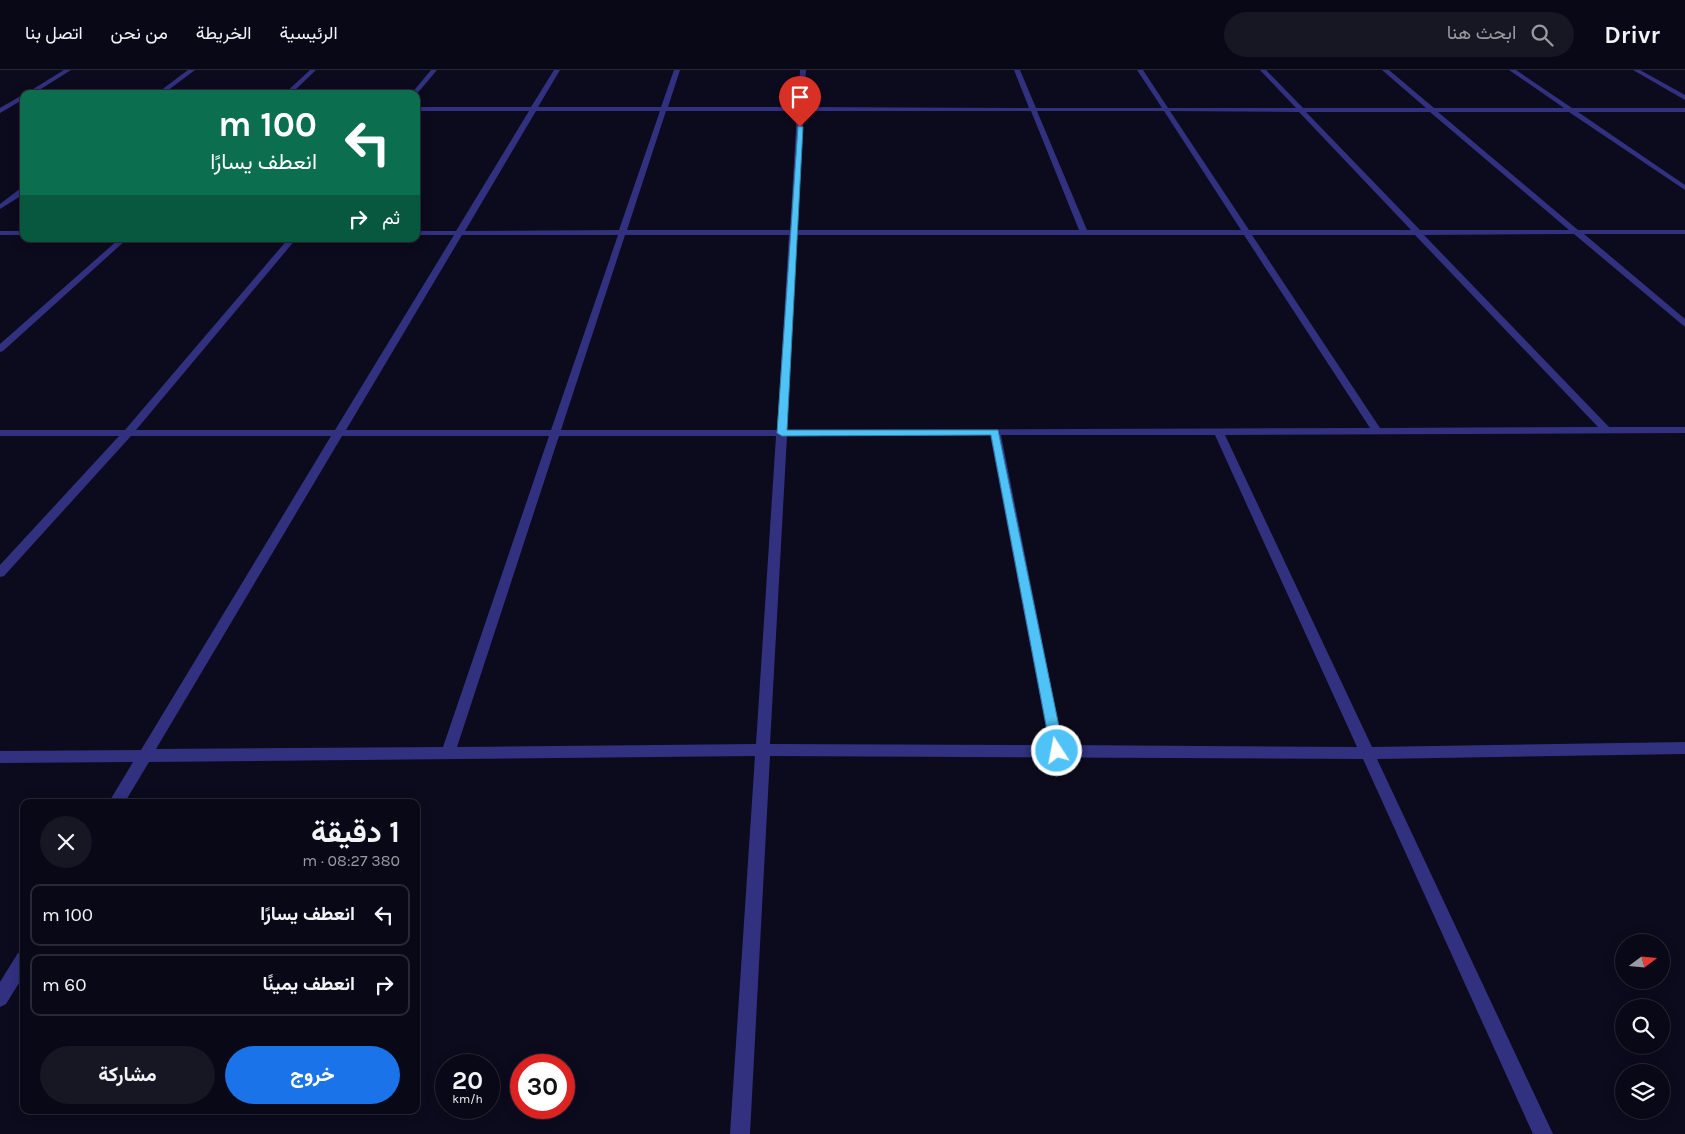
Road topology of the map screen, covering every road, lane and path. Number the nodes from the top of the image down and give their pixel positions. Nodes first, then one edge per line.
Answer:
1 (68, 70) edge
2 (192, 70) edge
3 (313, 70) edge
4 (434, 70) edge
5 (557, 70) edge
6 (677, 70) edge
7 (802, 70) edge
8 (1017, 70) edge
9 (1140, 70) edge
10 (1263, 70) edge
11 (1385, 70) edge
12 (1512, 70) edge
13 (1636, 70) edge
14 (35, 90) edge
15 (164, 90) edge
16 (291, 90) edge
17 (417, 90) edge
18 (20, 98) edge
19 (1685, 98) edge
20 (17, 108) dead end
21 (1, 109) edge
22 (420, 109) edge
23 (533, 109) junction
24 (664, 109) junction
25 (801, 110) junction
26 (1033, 110) junction
27 (1166, 110) junction
28 (1301, 110) junction
29 (1432, 110) junction
30 (1570, 110) junction
31 (1685, 110) edge
32 (1685, 188) edge
33 (20, 193) edge
34 (0, 208) edge
35 (1418, 232) junction
36 (1577, 232) junction
37 (1685, 232) edge
38 (0, 233) edge
39 (20, 233) edge
40 (420, 233) edge
41 (459, 233) junction
42 (622, 233) junction
43 (1084, 233) junction
44 (1248, 233) junction
45 (794, 234) junction
46 (121, 242) edge
47 (289, 242) edge
48 (1685, 324) edge
49 (0, 348) edge
50 (1685, 430) edge
51 (1607, 431) junction
52 (995, 432) junction
53 (1219, 432) junction
54 (1378, 432) junction
55 (0, 433) edge
56 (128, 433) junction
57 (339, 433) junction
58 (555, 433) junction
59 (782, 433) junction
60 (0, 573) edge
61 (1685, 748) edge
62 (763, 750) junction
63 (1057, 751) junction
64 (448, 752) junction
65 (1367, 752) junction
66 (146, 755) junction
67 (0, 757) edge
68 (120, 799) edge
69 (20, 966) edge
70 (0, 998) edge
71 (740, 1134) edge
72 (1544, 1134) edge

1 - 14 street
2 - 15 street
3 - 16 street
4 - 17 street
5 - 23 street
6 - 24 street
7 - 25 street
8 - 26 street
9 - 27 street
10 - 28 street
11 - 29 street
12 - 30 street
13 - 19 street
18 - 21 street
20 - 21 street
22 - 23 street
23 - 24 street
23 - 41 street
24 - 25 street
24 - 42 street
25 - 26 street
25 - 45 street
26 - 27 street
26 - 43 street
27 - 28 street
27 - 44 street
28 - 29 street
28 - 35 street
29 - 30 street
29 - 36 street
30 - 31 street
30 - 32 street
33 - 34 street
35 - 36 street
35 - 44 street
35 - 51 street
36 - 37 street
36 - 48 street
38 - 39 street
40 - 41 street
41 - 42 street
41 - 57 street
42 - 45 street
42 - 58 street
43 - 44 street
43 - 45 street
44 - 54 street
45 - 59 street
46 - 49 street
47 - 56 street
50 - 51 street
51 - 54 street
52 - 53 street
52 - 59 street
52 - 63 street
53 - 54 street
53 - 65 street
55 - 56 street
56 - 57 street
56 - 60 street
57 - 58 street
57 - 66 street
58 - 59 street
58 - 64 street
59 - 62 street
61 - 65 street
62 - 63 street
62 - 64 street
62 - 71 street
63 - 65 street
64 - 66 street
65 - 72 street
66 - 67 street
66 - 68 street
69 - 70 street

